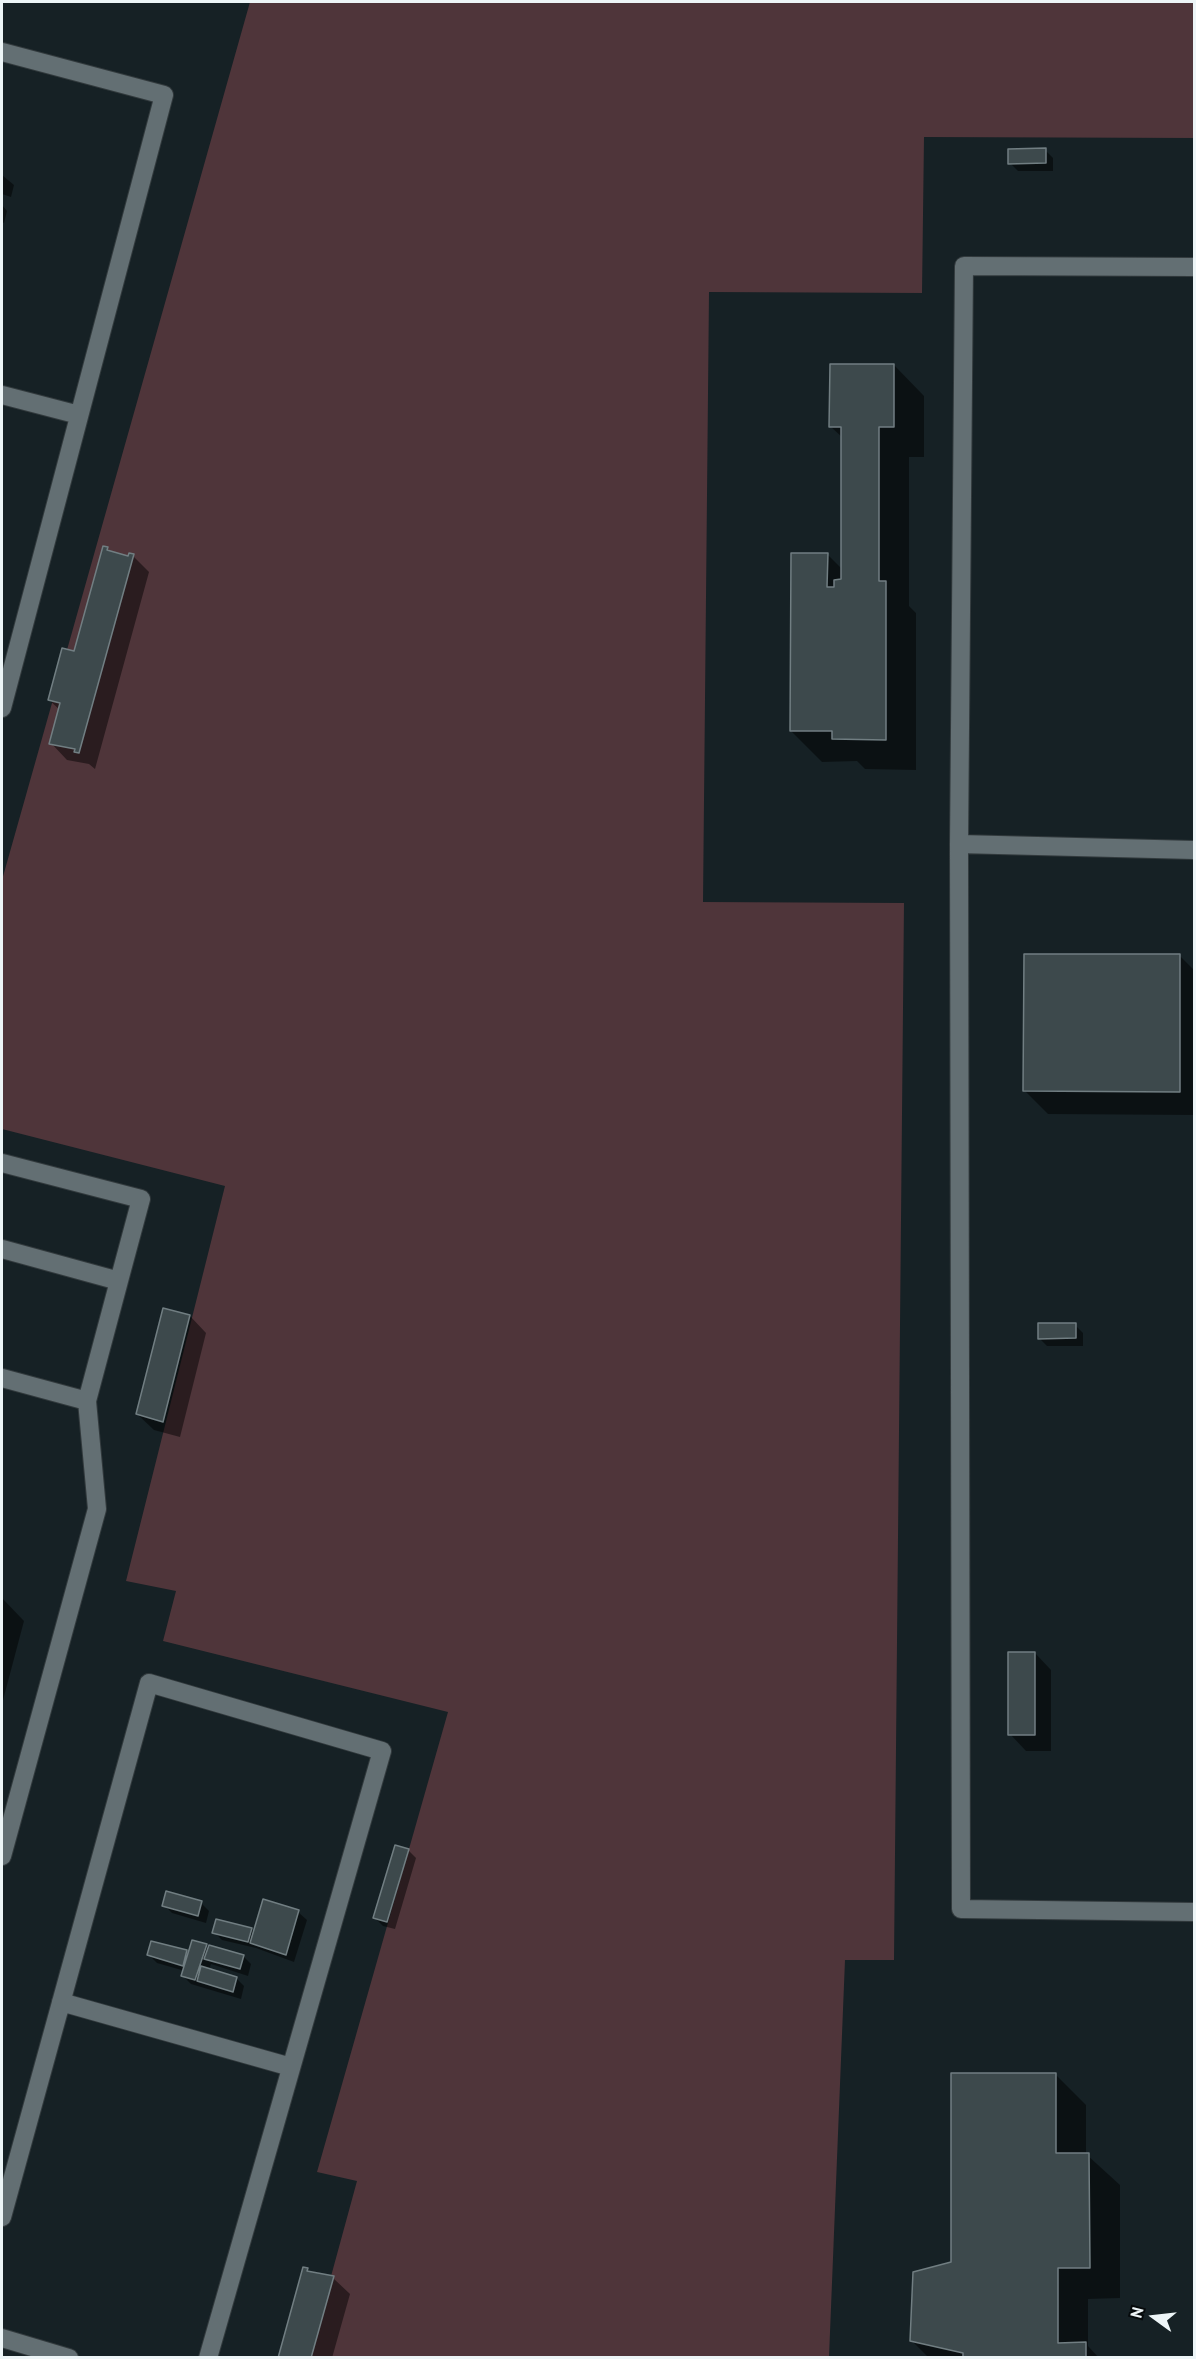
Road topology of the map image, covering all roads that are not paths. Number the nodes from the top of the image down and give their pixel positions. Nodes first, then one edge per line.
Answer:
1 (2, 52) edge
2 (1194, 267) edge
3 (2, 395) edge
4 (79, 416) junction
5 (2, 708) edge
6 (959, 844) junction
7 (1194, 850) edge
8 (2, 1163) edge
9 (2, 1249) edge
10 (119, 1281) junction
11 (2, 1378) edge
12 (87, 1401) junction
13 (2, 1856) edge
14 (1194, 1912) edge
15 (61, 2002) junction
16 (291, 2067) junction
17 (2, 2217) edge
18 (2, 2338) edge
19 (69, 2358) edge
20 (208, 2358) edge

1 - 4 lane
2 - 6 lane
3 - 4 lane
4 - 5 lane
6 - 7 lane
6 - 14 lane
8 - 10 lane
9 - 10 lane
10 - 12 lane
11 - 12 lane
12 - 13 lane
15 - 16 lane
15 - 16 lane
15 - 17 lane
16 - 20 lane
18 - 19 lane

